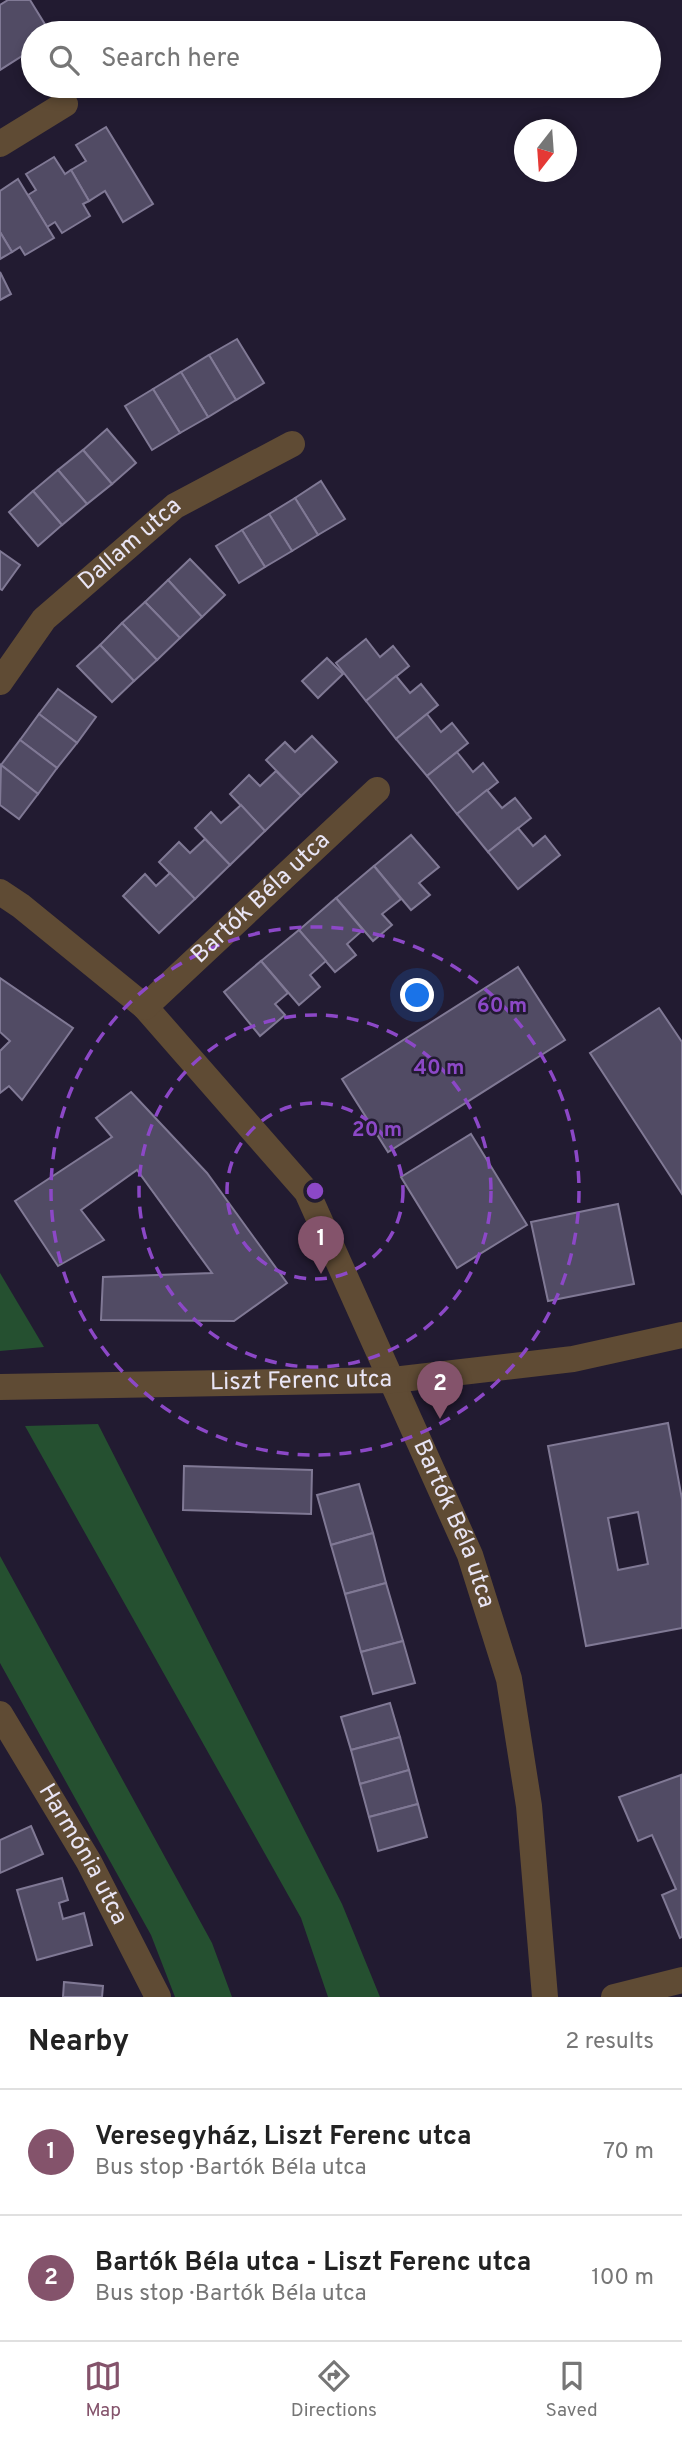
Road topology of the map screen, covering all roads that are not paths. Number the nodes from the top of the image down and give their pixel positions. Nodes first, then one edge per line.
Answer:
1 (65, 104) dead end
2 (0, 145) edge
3 (292, 444) dead end
4 (0, 682) edge
5 (377, 790) dead end
6 (0, 892) edge
7 (145, 1007) junction
8 (682, 1335) edge
9 (393, 1380) junction
10 (0, 1387) edge
11 (0, 1714) edge
12 (682, 1980) edge
13 (158, 1997) edge
14 (545, 1997) edge
15 (614, 1997) edge

1 - 2 street
3 - 4 street, Dallam utca
5 - 7 street, Bartók Béla utca
6 - 7 street, Bartók Béla utca
7 - 9 street, Bartók Béla utca
8 - 9 street, Liszt Ferenc utca
9 - 10 street, Liszt Ferenc utca
9 - 14 street, Bartók Béla utca
11 - 13 street, Harmónia utca
12 - 15 street

